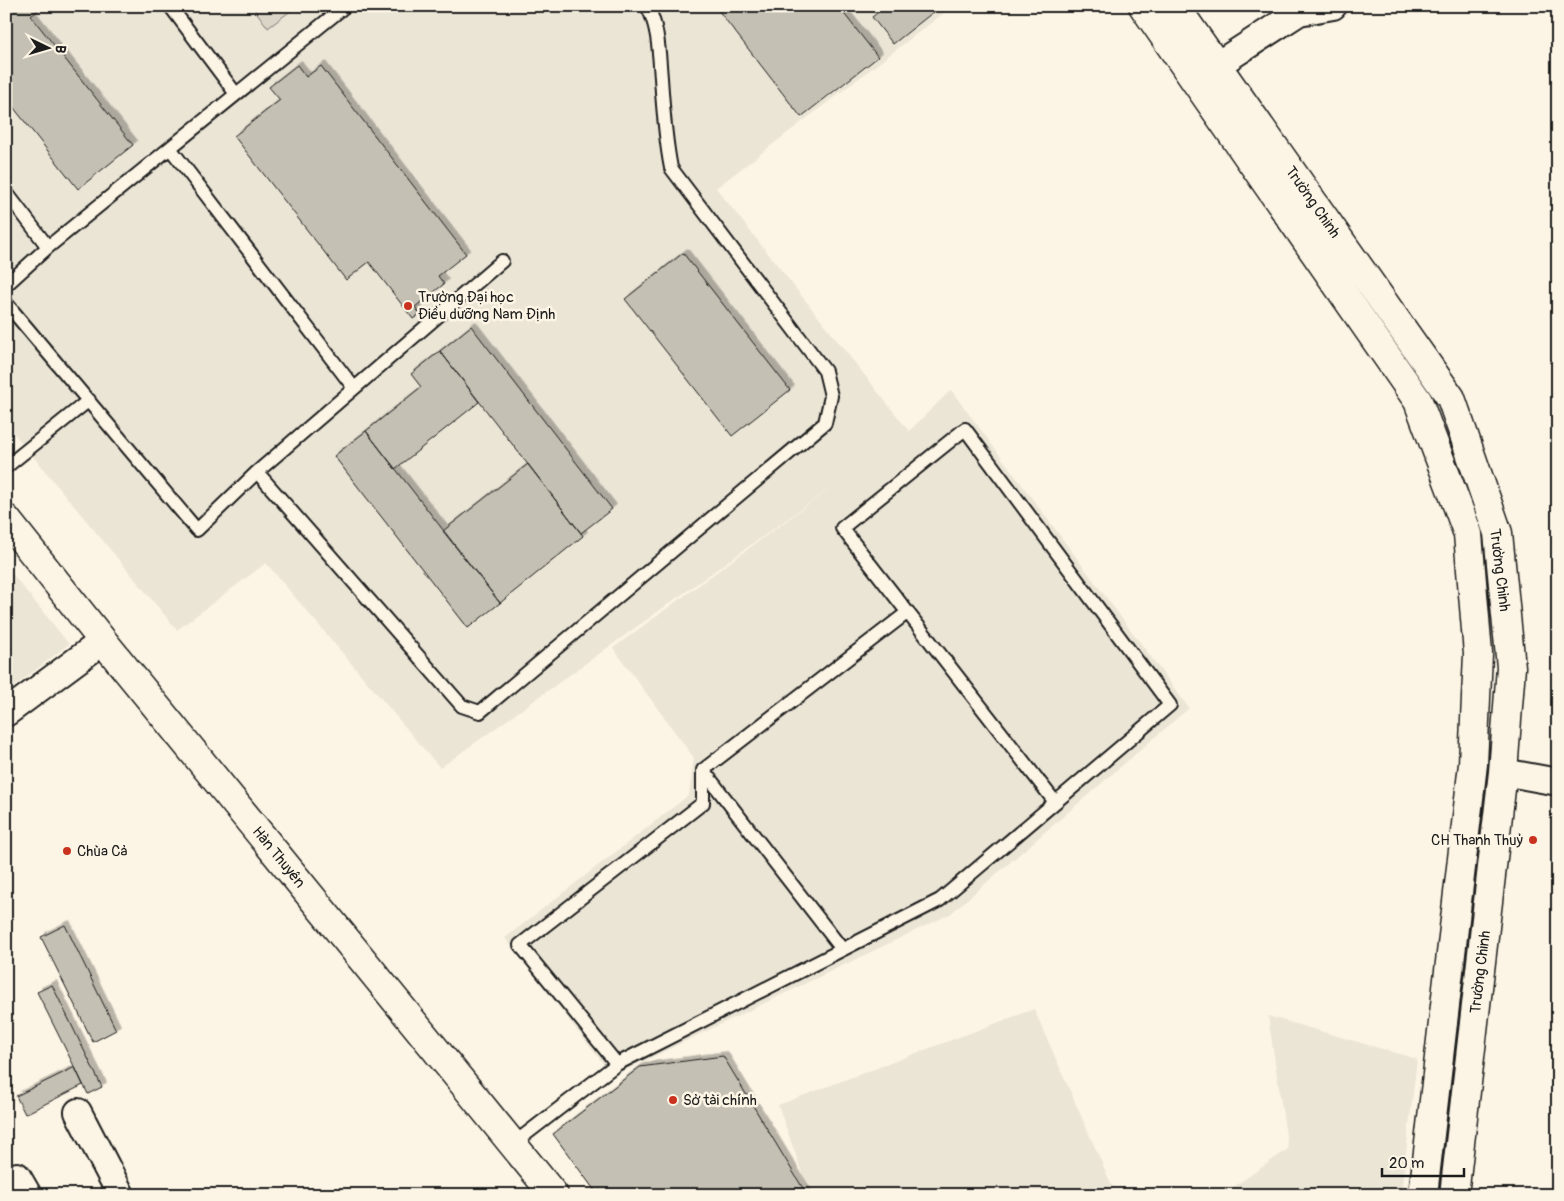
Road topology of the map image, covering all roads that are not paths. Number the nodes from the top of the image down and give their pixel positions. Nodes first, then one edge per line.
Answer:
1 (170, 6) edge
2 (345, 6) edge
3 (646, 6) edge
4 (1143, 6) edge
5 (1175, 6) edge
6 (1333, 6) edge
7 (1298, 9) edge
8 (1217, 65) junction
9 (236, 94) junction
10 (170, 148) junction
11 (6, 192) edge
12 (48, 247) junction
13 (502, 261) dead end
14 (6, 286) edge
15 (6, 303) edge
16 (354, 388) junction
17 (89, 400) junction
18 (6, 466) edge
19 (257, 472) junction
20 (6, 519) edge
21 (908, 612) junction
22 (103, 641) junction
23 (6, 713) edge
24 (703, 770) junction
25 (1503, 772) junction
26 (1558, 782) edge
27 (1055, 802) junction
28 (842, 949) junction
29 (617, 1064) junction
30 (78, 1112) dead end
31 (513, 1144) junction
32 (121, 1195) edge
33 (554, 1195) edge
34 (1423, 1195) edge
35 (1454, 1195) edge

1 - 9 lane
2 - 9 lane
3 - 19 lane
4 - 34 main road, Trường Chinh
5 - 8 main road, Trường Chinh
6 - 7 street
7 - 8 street
8 - 25 main road, Trường Chinh
9 - 10 lane
10 - 12 lane
10 - 16 lane
11 - 12 lane
12 - 14 lane
13 - 16 lane
15 - 17 lane
16 - 19 lane
17 - 18 lane
17 - 19 lane
20 - 22 main road, Hàn Thuyên
21 - 24 lane
21 - 27 lane
21 - 27 lane
22 - 23 street
22 - 31 main road, Hàn Thuyên
24 - 28 lane
24 - 29 lane
25 - 26 street
25 - 35 main road, Trường Chinh
27 - 28 lane
28 - 29 lane
29 - 31 lane
30 - 32 street
31 - 33 main road, Hàn Thuyên

